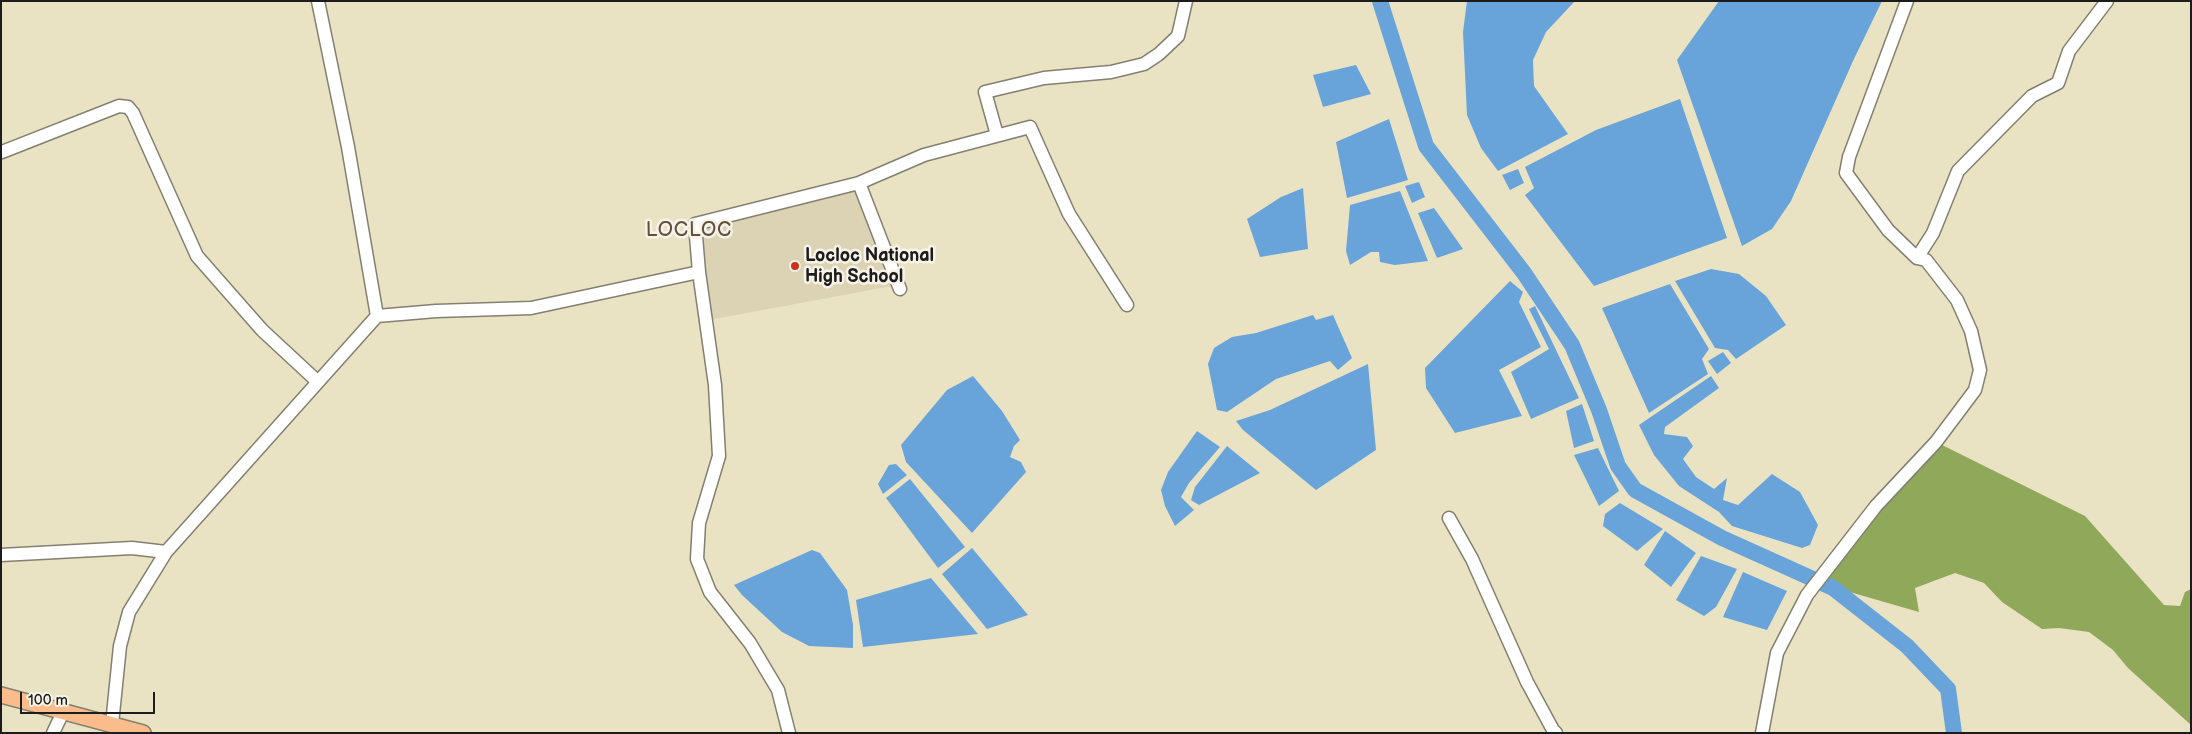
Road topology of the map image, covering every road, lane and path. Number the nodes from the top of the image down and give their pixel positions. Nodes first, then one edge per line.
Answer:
1 (318, 1) edge
2 (1186, 1) edge
3 (1907, 1) edge
4 (2107, 1) edge
5 (997, 135) junction
6 (2, 152) edge
7 (859, 183) junction
8 (1917, 258) junction
9 (699, 272) junction
10 (900, 289) dead end
11 (1127, 305) dead end
12 (377, 316) junction
13 (318, 382) junction
14 (1449, 518) dead end
15 (166, 552) junction
16 (1, 554) edge
17 (1, 695) edge
18 (63, 712) junction
19 (112, 724) junction
20 (52, 733) edge
21 (143, 733) edge
22 (789, 733) edge
23 (1556, 733) edge
24 (1762, 733) edge

1 - 12 street
2 - 5 street
3 - 8 street
4 - 8 street
5 - 7 street
5 - 11 street
6 - 13 street
7 - 9 street
7 - 10 street
8 - 24 street
9 - 12 street
9 - 22 street
12 - 13 street
13 - 15 street
14 - 23 street
15 - 16 street
15 - 19 street
17 - 18 main road
18 - 19 main road
18 - 20 street
19 - 21 main road

